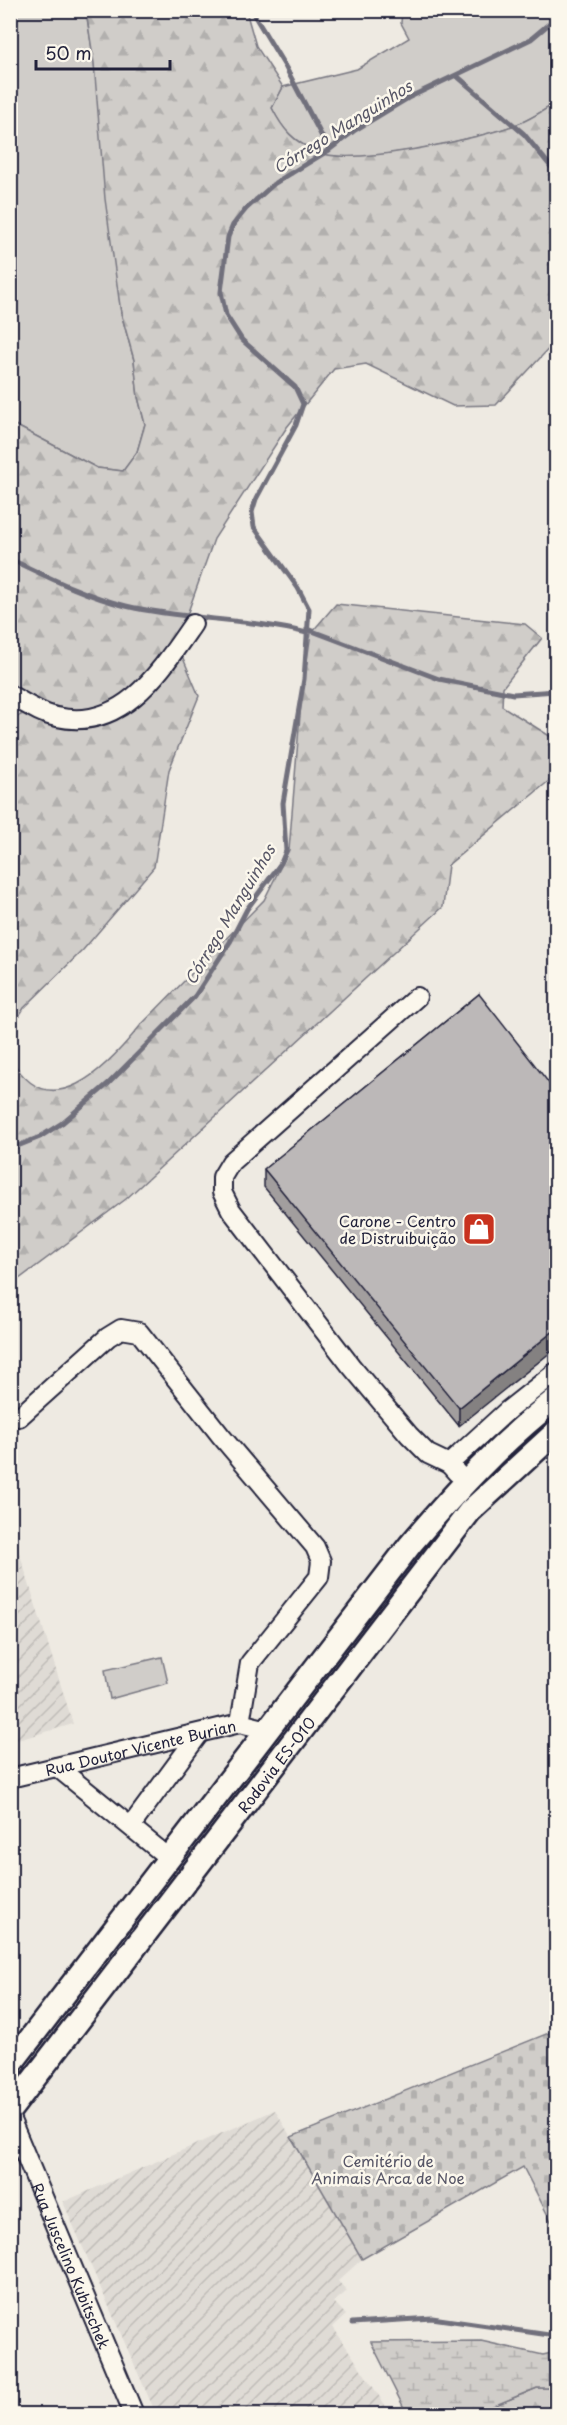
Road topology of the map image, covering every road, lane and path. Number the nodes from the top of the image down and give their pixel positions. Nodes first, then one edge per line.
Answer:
1 (193, 624) dead end
2 (10, 695) edge
3 (417, 997) dead end
4 (556, 1372) edge
5 (556, 1400) edge
6 (19, 1417) dead end
7 (556, 1432) edge
8 (449, 1464) junction
9 (465, 1481) junction
10 (240, 1723) junction
11 (268, 1730) junction
12 (199, 1734) junction
13 (57, 1767) junction
14 (10, 1778) edge
15 (131, 1826) junction
16 (169, 1858) junction
17 (10, 2065) edge
18 (10, 2110) edge
19 (10, 2118) edge
20 (135, 2415) edge

1 - 2 street
3 - 8 street
4 - 8 street
5 - 9 main road, Rodovia ES-010
6 - 10 street
7 - 18 main road, Rodovia ES-010
8 - 9 street
9 - 11 main road, Rodovia ES-010
10 - 11 street, Rua Doutor Vicente Burian
10 - 12 street, Rua Doutor Vicente Burian
11 - 16 main road, Rodovia ES-010
12 - 13 street, Rua Doutor Vicente Burian
12 - 15 street
13 - 14 street, Rua Doutor Vicente Burian
13 - 15 street
15 - 16 street
16 - 17 main road, Rodovia ES-010
19 - 20 street, Rua Juscelino Kubitschek

